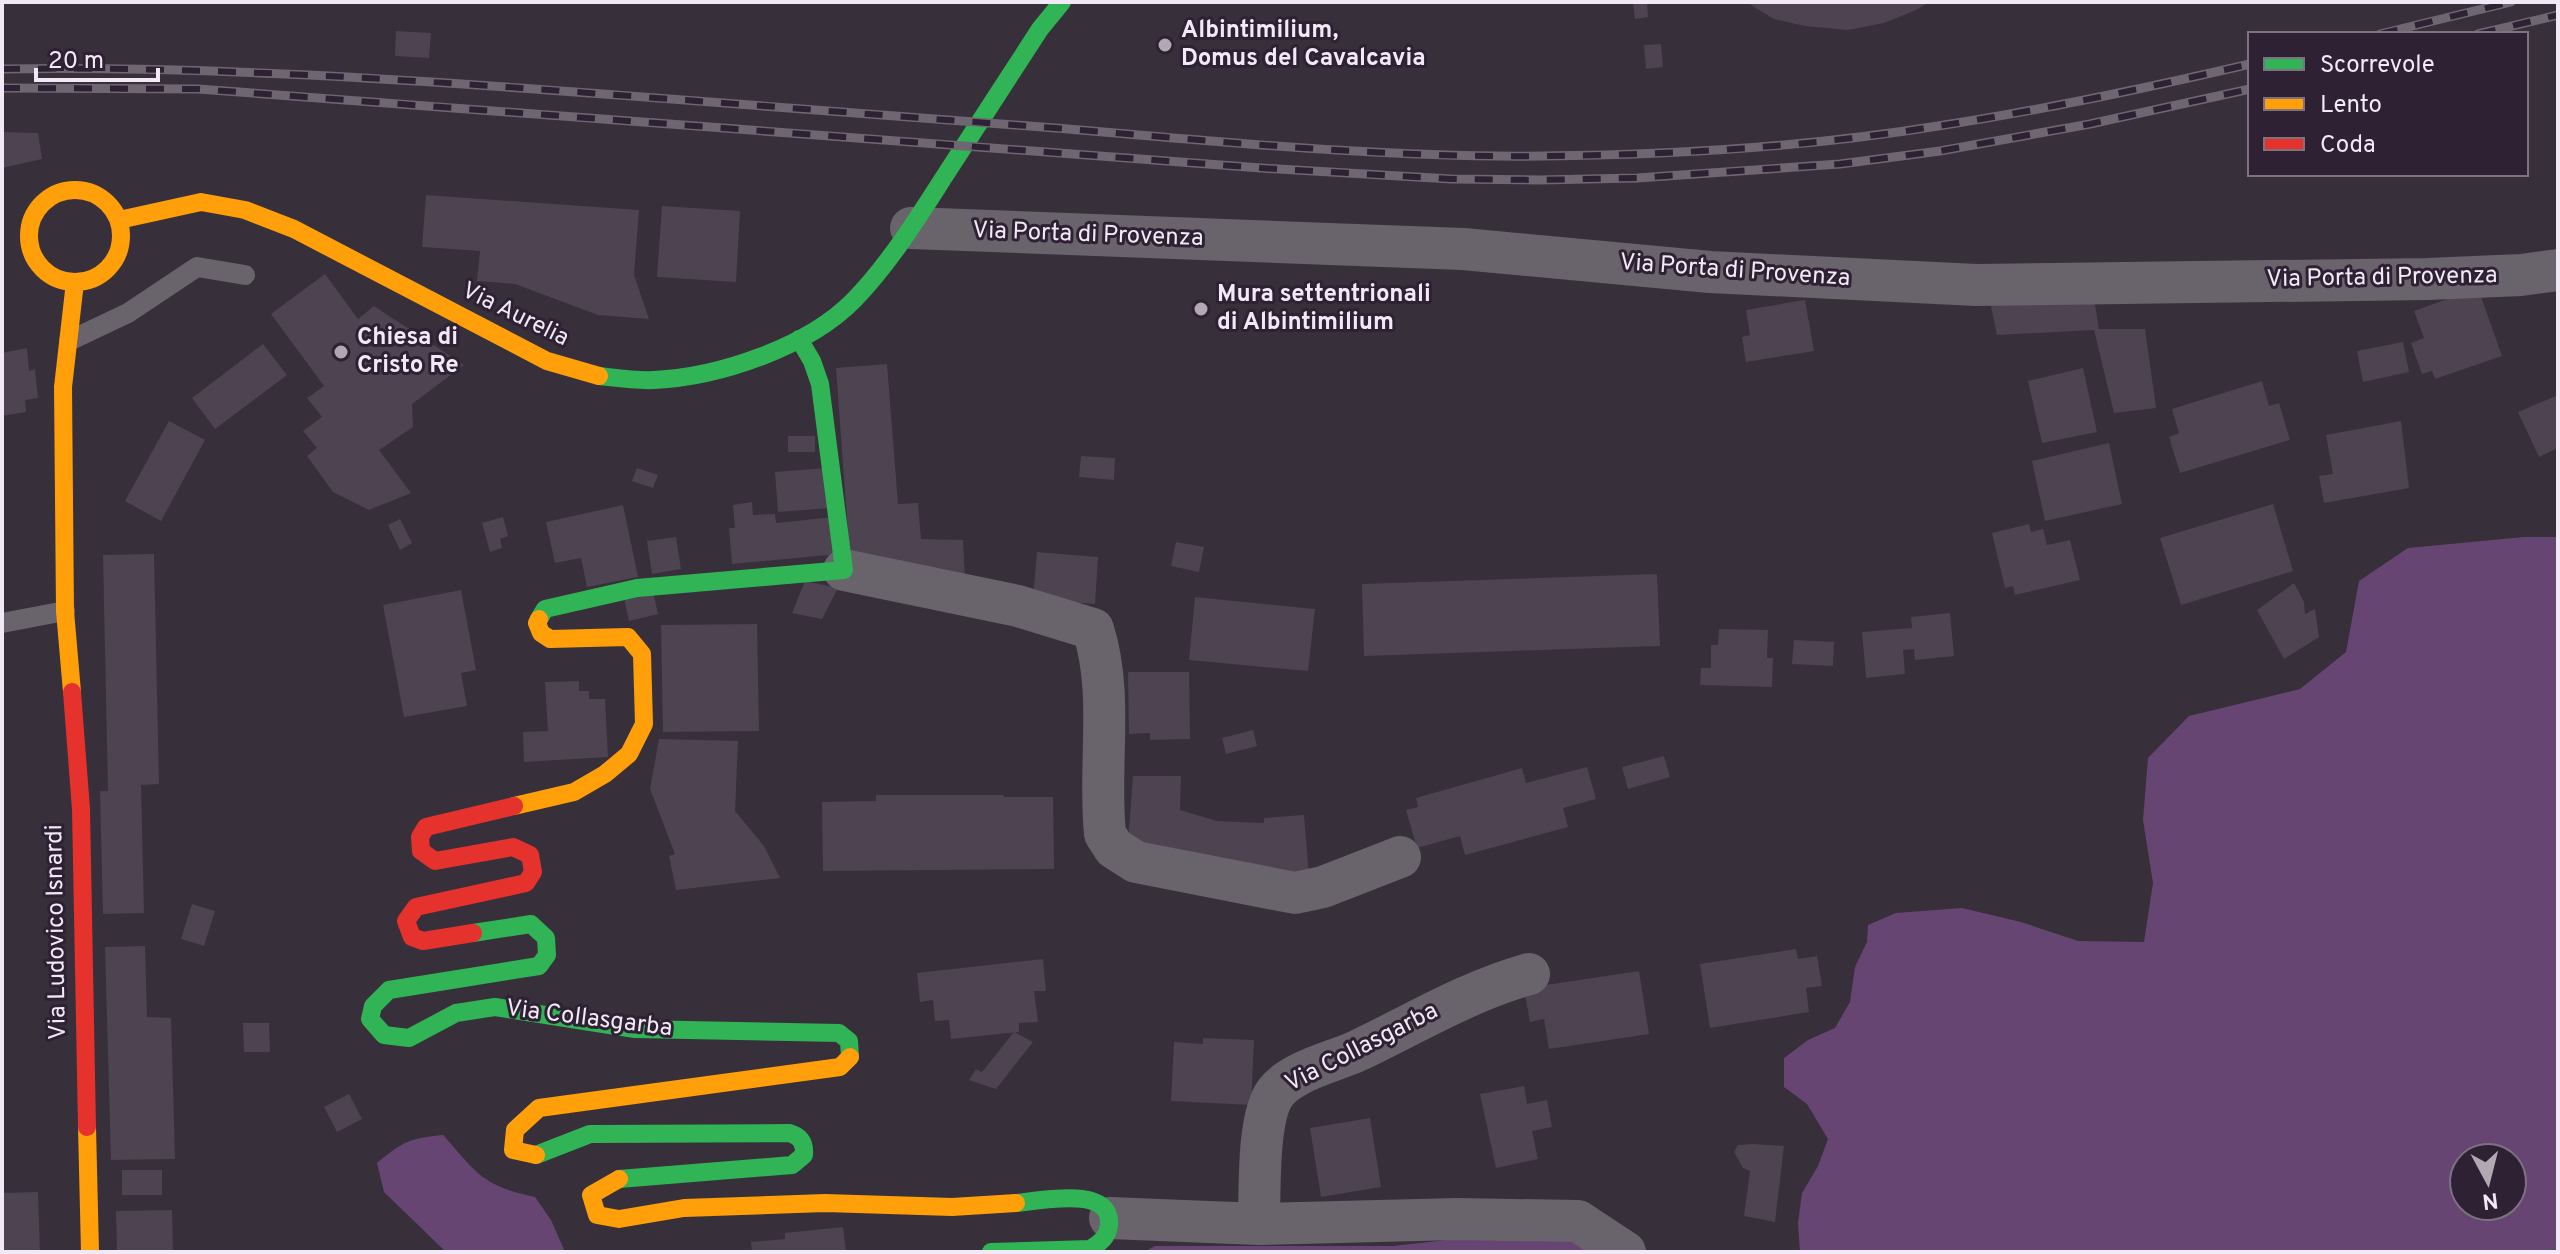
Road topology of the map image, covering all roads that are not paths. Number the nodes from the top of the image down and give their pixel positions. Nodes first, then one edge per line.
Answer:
1 (1062, 2) edge
2 (918, 219) junction
3 (119, 220) junction
4 (44, 270) junction
5 (2558, 270) edge
6 (245, 275) dead end
7 (75, 282) junction
8 (799, 339) junction
9 (69, 341) junction
10 (63, 387) junction
11 (844, 570) junction
12 (65, 611) junction
13 (2, 623) edge
14 (1400, 857) dead end
15 (1529, 974) dead end
16 (1110, 1218) junction
17 (1259, 1224) junction
18 (90, 1252) edge
19 (991, 1252) edge
20 (1625, 1252) edge

1 - 2 street, Via Aurelia
2 - 5 street, Via Porta di Provenza
2 - 8 street, Via Aurelia
3 - 4 street
3 - 7 street
3 - 8 street, Via Aurelia
4 - 7 street
4 - 10 street, Via Ludovico Isnardi
6 - 9 lane
7 - 9 street, Via Ludovico Isnardi
8 - 11 street
9 - 10 street, Via Ludovico Isnardi
10 - 12 street, Via Ludovico Isnardi
11 - 14 street, Via Collasgarba
11 - 16 street, Via Collasgarba
12 - 13 lane
12 - 18 street, Via Ludovico Isnardi
15 - 17 street, Via Collasgarba
16 - 17 street
16 - 19 street
17 - 20 street

